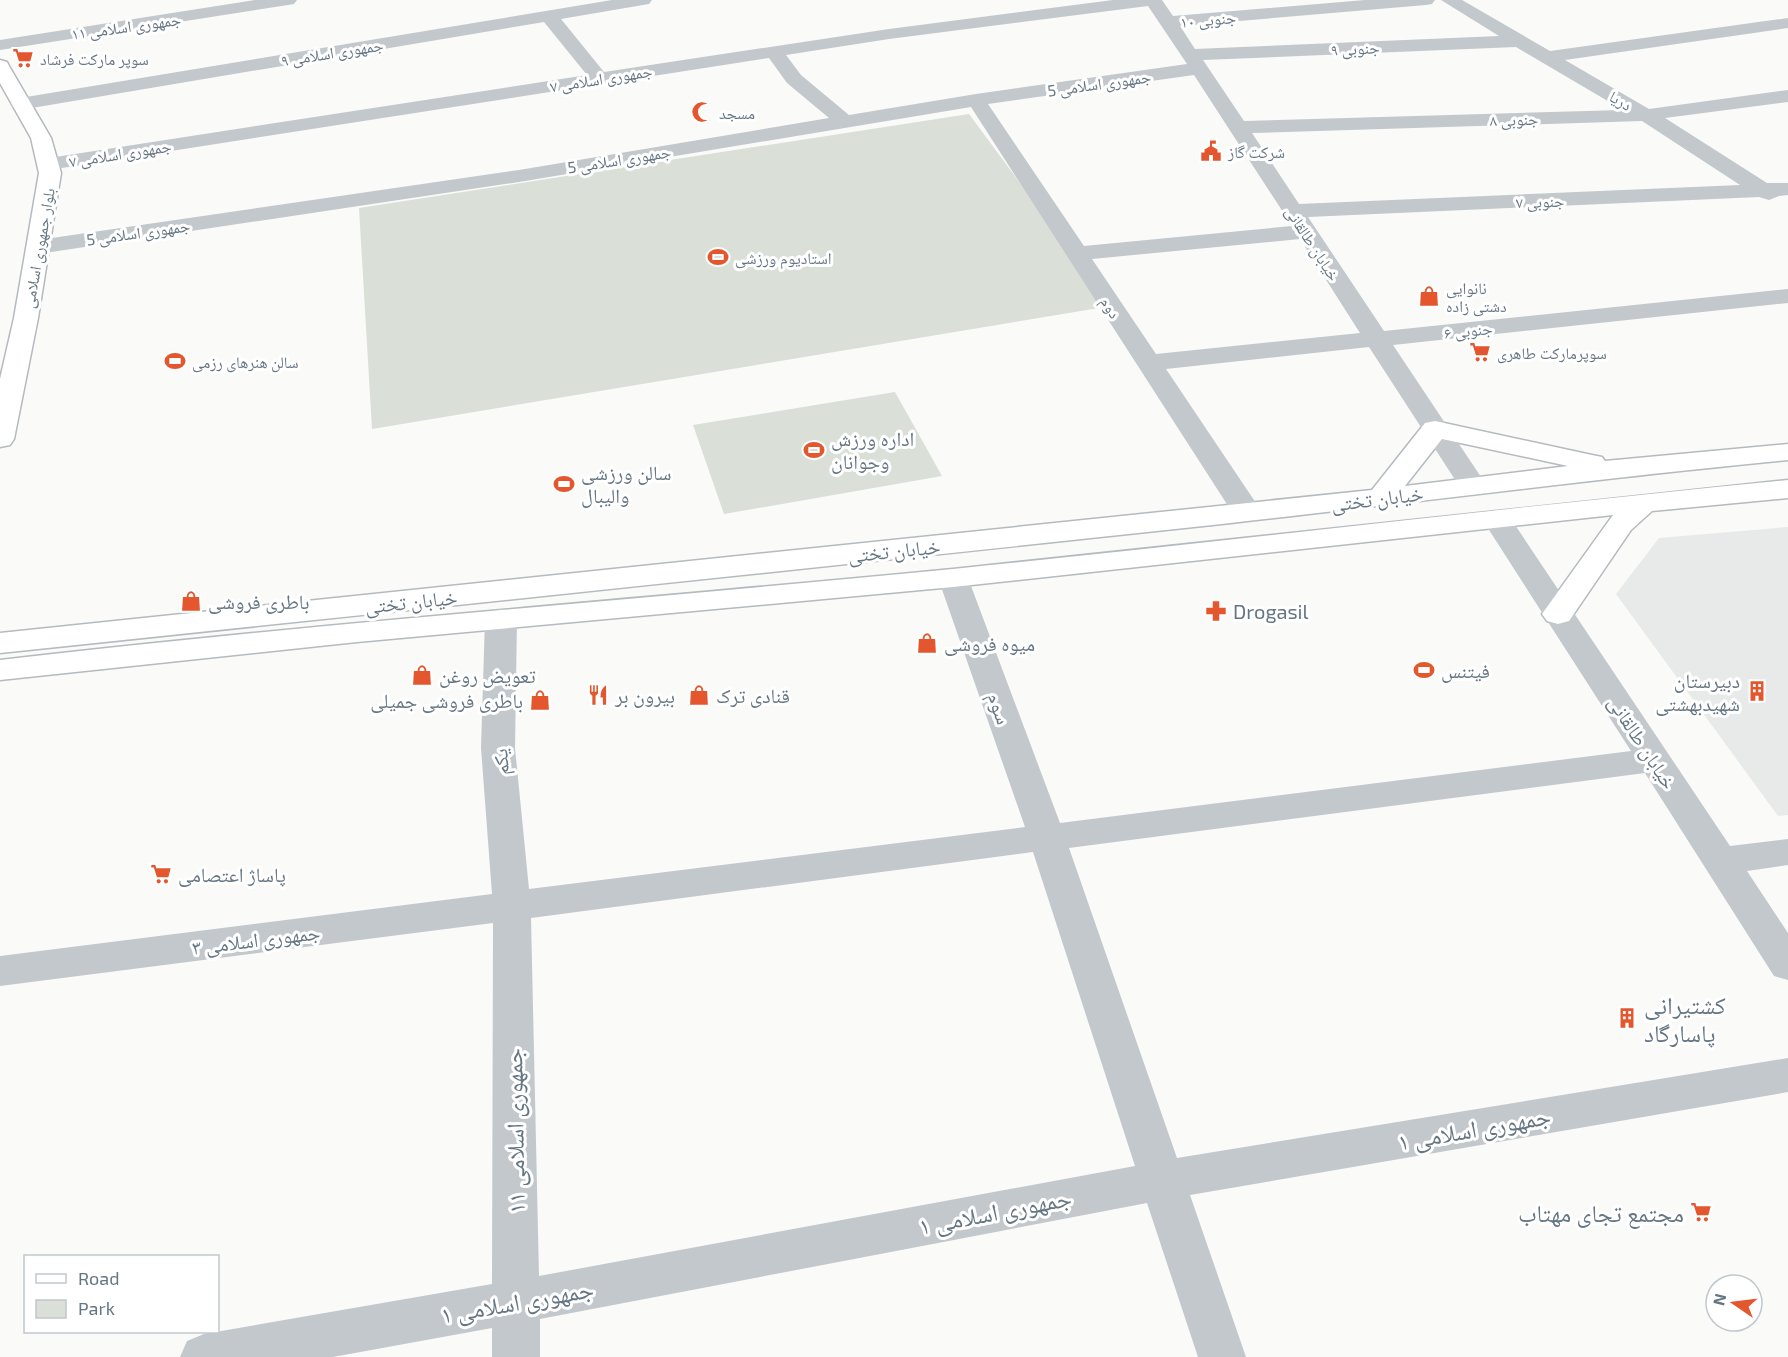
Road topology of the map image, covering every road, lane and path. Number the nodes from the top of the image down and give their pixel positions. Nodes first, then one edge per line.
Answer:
1 (288, 0) edge
2 (644, 0) edge
3 (1153, 0) edge
4 (1426, 0) edge
5 (1450, 0) edge
6 (534, 14) junction
7 (1168, 22) junction
8 (1788, 23) edge
9 (1519, 41) junction
10 (0, 45) edge
11 (773, 51) junction
12 (1548, 57) junction
13 (1195, 62) junction
14 (0, 66) edge
15 (599, 78) junction
16 (1788, 96) edge
17 (976, 100) junction
18 (20, 104) junction
19 (1646, 115) junction
20 (845, 122) junction
21 (1239, 127) junction
22 (49, 164) junction
23 (1788, 189) edge
24 (1764, 191) junction
25 (1788, 207) edge
26 (1292, 212) junction
27 (1305, 232) junction
28 (38, 247) junction
29 (1076, 254) junction
30 (1787, 297) edge
31 (1376, 339) junction
32 (1148, 363) junction
33 (1435, 429) junction
34 (0, 439) edge
35 (1788, 453) edge
36 (1620, 468) junction
37 (1473, 486) junction
38 (1788, 489) edge
39 (1381, 498) junction
40 (1645, 502) junction
41 (1248, 512) junction
42 (1497, 519) junction
43 (953, 578) junction
44 (1558, 614) junction
45 (501, 619) junction
46 (0, 623) edge
47 (0, 643) edge
48 (58, 651) junction
49 (0, 670) edge
50 (0, 686) edge
51 (1655, 760) junction
52 (1047, 838) junction
53 (1788, 852) edge
54 (1722, 861) junction
55 (512, 906) junction
56 (1788, 965) edge
57 (0, 971) edge
58 (1788, 1075) edge
59 (1163, 1180) junction
60 (515, 1302) junction
61 (204, 1357) edge
62 (516, 1357) edge
63 (1222, 1357) edge

1 - 10 street, جمهوری اسلامی ۱۱
2 - 6 street, جمهوری اسلامی ۹
3 - 7 street, خیابان طالقانی
3 - 11 street, جمهوری اسلامی ۷
4 - 7 street, ۱۰ جنوبی
5 - 9 street, دریا
6 - 15 street
6 - 18 street, جمهوری اسلامی ۹
7 - 13 street, خیابان طالقانی
8 - 12 street
9 - 12 street, دریا
9 - 13 street, ۹ جنوبی
11 - 15 street, جمهوری اسلامی ۷
11 - 20 street
12 - 19 street, دریا
13 - 17 street, جمهوری اسلامی 5
13 - 21 street, خیابان طالقانی
14 - 18 main road, بلوار جمهوری اسلامی
15 - 22 street, جمهوری اسلامی ۷
16 - 19 street, ۸ جنوبی
17 - 20 street, جمهوری اسلامی 5
17 - 29 street, دوم
18 - 22 main road, بلوار جمهوری اسلامی
19 - 21 street, ۸ جنوبی
19 - 24 street, دریا
20 - 28 street, جمهوری اسلامی 5
21 - 26 street, خیابان طالقانی
22 - 28 main road, بلوار جمهوری اسلامی
23 - 24 street, ۷ جنوبی
24 - 25 street, دریا
24 - 26 street, ۷ جنوبی
26 - 27 street, خیابان طالقانی
27 - 29 street
27 - 31 street, خیابان طالقانی
28 - 34 main road, بلوار جمهوری اسلامی
29 - 32 street, دوم
30 - 31 street, ۶ جنوبی
31 - 32 street, ۶ جنوبی
31 - 33 street, خیابان طالقانی
32 - 41 street, دوم
33 - 36 main road
33 - 37 street, خیابان طالقانی
33 - 39 main road
35 - 36 main road, خیابان تختی
36 - 37 main road, خیابان تختی
37 - 39 main road, خیابان تختی
37 - 42 main road
38 - 40 main road, خیابان تختی
39 - 41 main road, خیابان تختی
40 - 42 main road, خیابان تختی
40 - 44 main road
41 - 48 main road, خیابان تختی
42 - 43 main road, خیابان تختی
42 - 44 street, خیابان طالقانی
43 - 45 main road, خیابان تختی
43 - 52 street, سوم
44 - 51 street, خیابان طالقانی
45 - 48 main road, خیابان تختی
45 - 55 street, یکم
46 - 48 main road
47 - 48 main road, خیابان تختی
48 - 49 main road, خیابان تختی
48 - 50 main road
51 - 52 street
51 - 54 street, خیابان طالقانی
52 - 55 street
52 - 59 street, سوم
53 - 54 street
54 - 56 street, خیابان طالقانی
55 - 57 street, جمهوری اسلامی ۳
55 - 60 street, جمهوری اسلامی ۱۱
58 - 59 street, جمهوری اسلامی ۱
59 - 60 street, جمهوری اسلامی ۱
59 - 63 street, سوم
60 - 61 street, جمهوری اسلامی ۱
60 - 62 street, جمهوری اسلامی ۱۱

